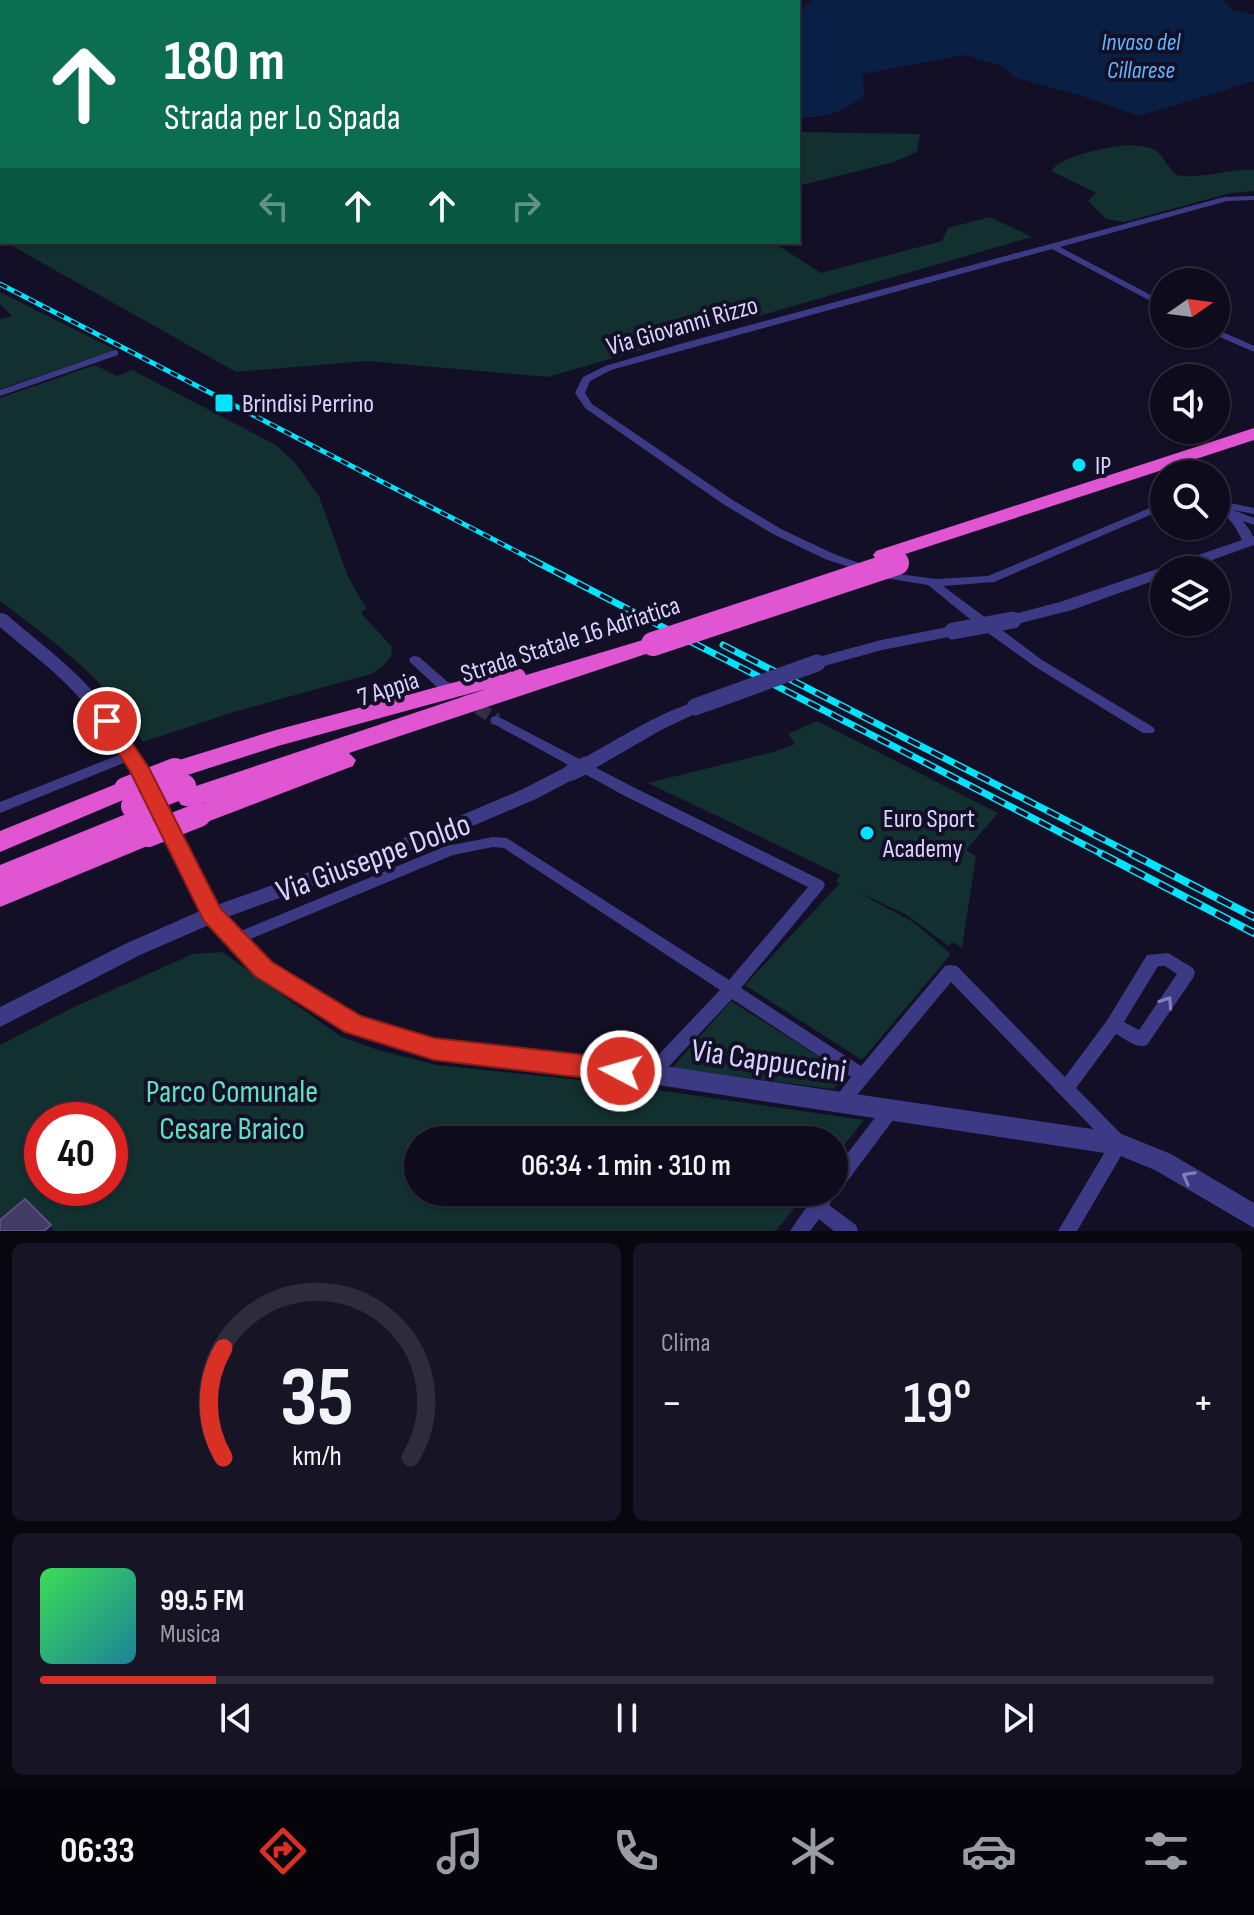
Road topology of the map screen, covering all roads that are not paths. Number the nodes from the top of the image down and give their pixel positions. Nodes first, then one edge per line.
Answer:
1 (1254, 198) edge
2 (1055, 247) junction
3 (1150, 298) edge
4 (1230, 338) edge
5 (1254, 349) edge
6 (115, 353) dead end
7 (0, 393) edge
8 (1254, 434) edge
9 (1254, 445) edge
10 (1208, 460) edge
11 (1150, 479) edge
12 (1230, 509) edge
13 (1150, 511) edge
14 (1230, 513) joint
15 (1253, 514) edge
16 (1251, 541) edge
17 (1208, 556) edge
18 (890, 559) junction
19 (1150, 577) edge
20 (934, 585) junction
21 (0, 618) edge
22 (415, 660) dead end
23 (528, 678) junction
24 (444, 686) tunnel mouth
25 (497, 720) tunnel mouth
26 (1148, 730) dead end
27 (131, 755) junction
28 (187, 792) junction
29 (0, 808) edge
30 (137, 812) junction
31 (0, 842) edge
32 (0, 860) edge
33 (0, 876) edge
34 (0, 896) edge
35 (212, 915) junction
36 (236, 939) junction
37 (731, 989) junction
38 (0, 1018) edge
39 (1114, 1024) junction
40 (651, 1074) junction
41 (863, 1076) junction
42 (1066, 1089) junction
43 (841, 1102) junction
44 (890, 1111) junction
45 (1119, 1144) junction
46 (848, 1166) edge
47 (818, 1206) edge
48 (828, 1206) edge
49 (1254, 1216) edge
50 (799, 1231) edge
51 (849, 1231) edge
52 (1067, 1231) edge

1 - 2 street, Via Giovanni Rizzo
2 - 3 street
2 - 20 street, Via Giovanni Rizzo
4 - 5 street
6 - 7 street
8 - 18 highway, Strada Statale 16 Adriatica
9 - 10 highway, Strada Statale 16 Adriatica
11 - 18 highway, Strada Statale 16 Adriatica
12 - 15 street
13 - 20 street, Via Giovanni Rizzo
14 - 15 street
14 - 16 street
16 - 17 street
18 - 23 highway, Strada Statale 16 Adriatica, bridge
19 - 35 street, bridge
20 - 26 street
21 - 27 street, Via Cappuccini
22 - 24 street
23 - 28 highway
23 - 28 highway
25 - 37 street
27 - 29 street
27 - 35 street, Via Cappuccini
28 - 30 highway, bridge
28 - 30 highway, bridge
30 - 31 highway
30 - 32 highway
30 - 33 highway
30 - 34 highway
35 - 36 street, Via Cappuccini
35 - 38 street
36 - 37 street, Via Giuseppe Doldo
36 - 40 street, Via Cappuccini
37 - 40 street
37 - 41 street, Via Giuseppe Doldo
39 -> 39 street
39 - 42 street
40 - 43 street, Via Cappuccini
41 - 42 street, Via Cappuccini
41 - 43 street
42 - 45 street, Via Cappuccini
43 - 44 street, Via Cappuccini
44 - 45 street, Via Cappuccini
44 - 46 street
49 -> 45 street, Via Cappuccini
45 - 52 street
47 - 50 street
48 - 51 street

